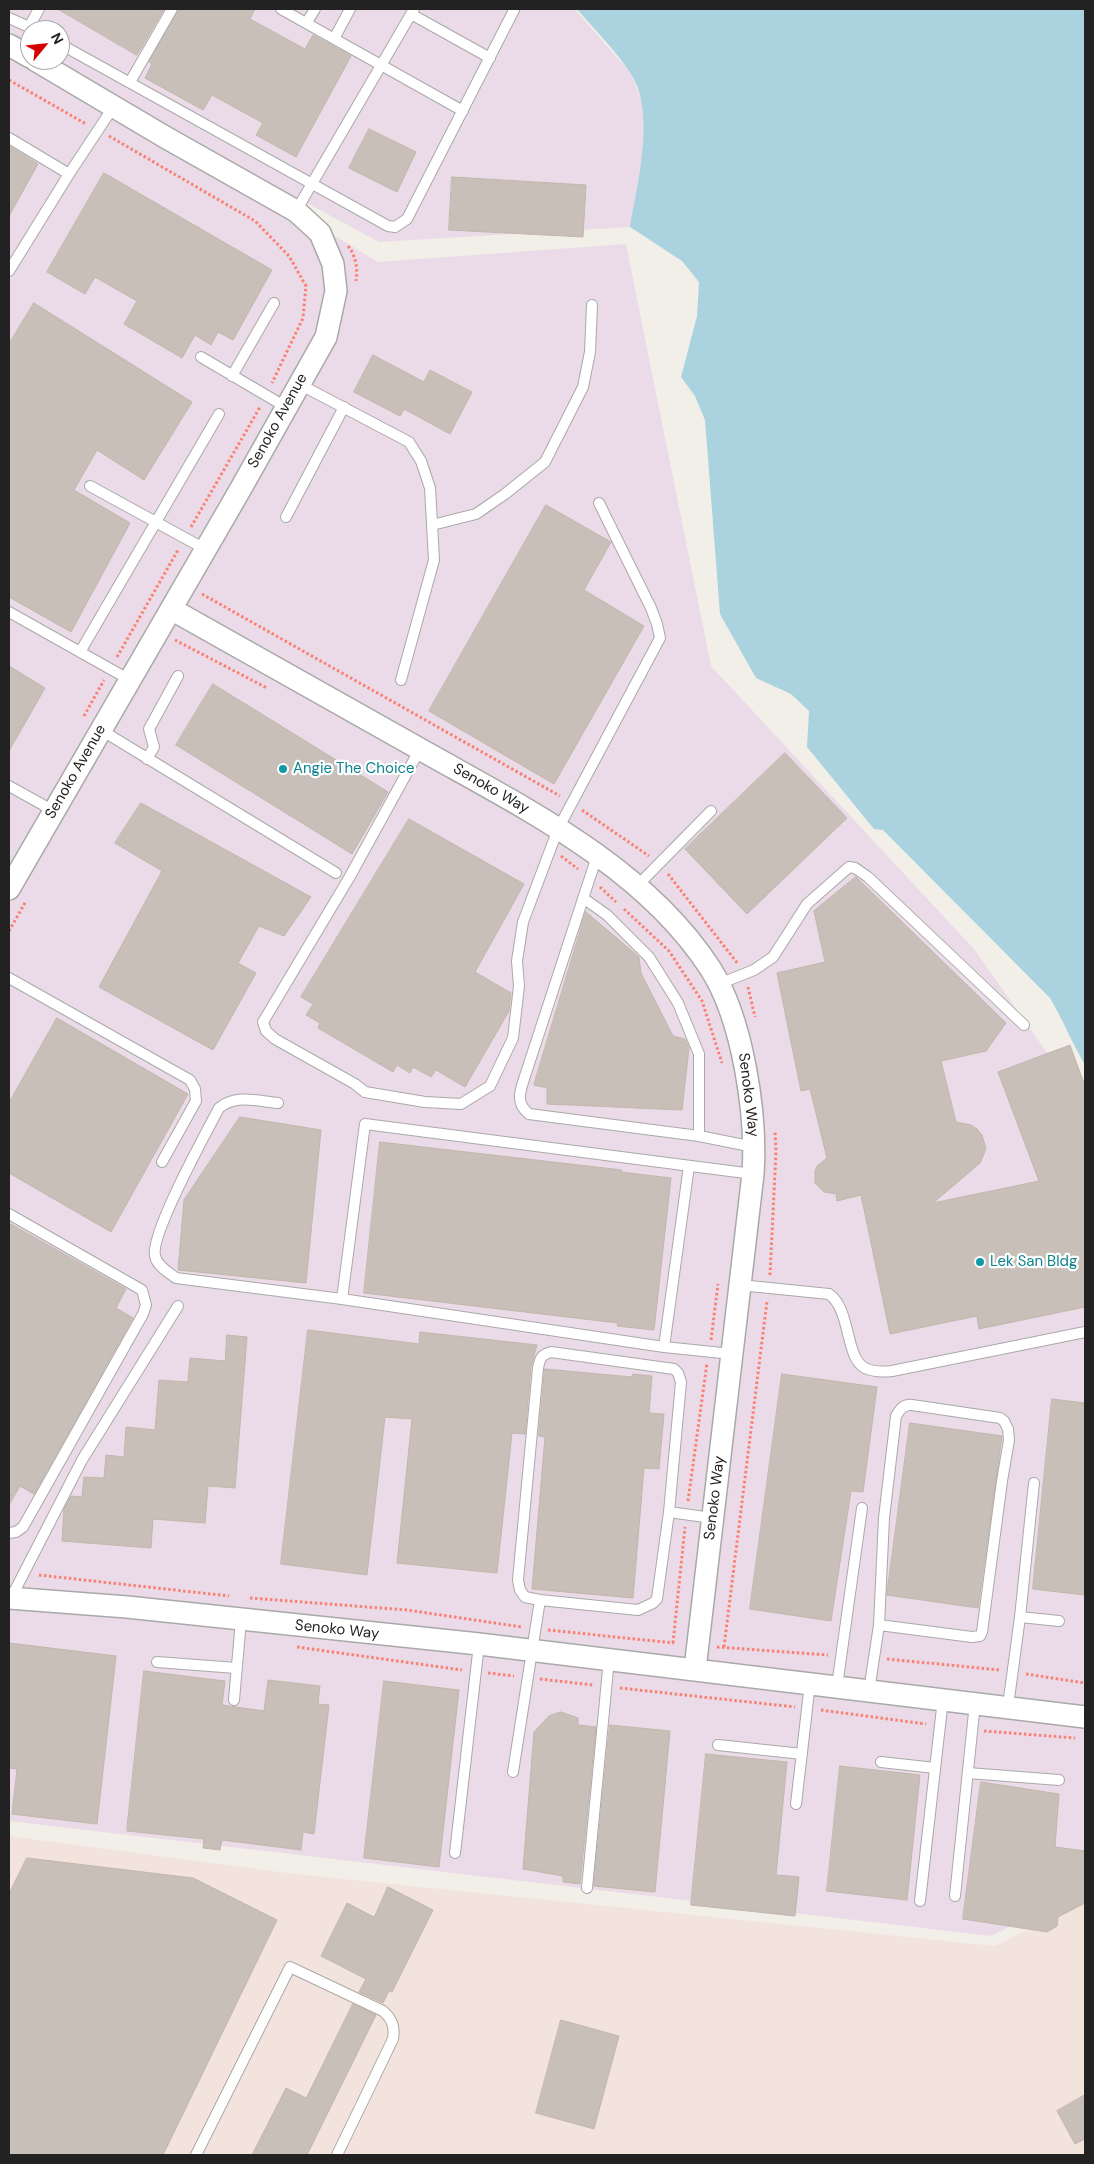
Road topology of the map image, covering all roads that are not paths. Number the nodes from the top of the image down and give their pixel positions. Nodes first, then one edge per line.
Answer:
1 (172, 9) edge
2 (281, 9) edge
3 (314, 9) edge
4 (350, 9) edge
5 (513, 9) edge
6 (412, 12) edge
7 (307, 22) junction
8 (334, 37) junction
9 (9, 45) edge
10 (70, 49) edge
11 (20, 51) edge
12 (490, 58) junction
13 (381, 64) junction
14 (51, 70) edge
15 (130, 82) junction
16 (114, 106) junction
17 (463, 111) junction
18 (9, 138) edge
19 (69, 174) junction
20 (312, 184) junction
21 (296, 210) junction
22 (9, 271) edge
23 (274, 303) dead end
24 (592, 305) dead end
25 (201, 358) dead end
26 (232, 376) junction
27 (299, 384) junction
28 (286, 407) junction
29 (344, 408) junction
30 (219, 414) dead end
31 (90, 486) dead end
32 (599, 503) dead end
33 (286, 517) dead end
34 (156, 522) junction
35 (432, 525) junction
36 (205, 549) junction
37 (170, 610) junction
38 (9, 612) edge
39 (80, 652) junction
40 (178, 676) dead end
41 (130, 680) junction
42 (401, 680) dead end
43 (101, 730) junction
44 (420, 749) junction
45 (147, 759) junction
46 (9, 786) edge
47 (54, 811) junction
48 (711, 811) dead end
49 (558, 829) junction
50 (597, 856) junction
51 (336, 873) dead end
52 (638, 885) junction
53 (9, 889) edge
54 (583, 898) junction
55 (9, 978) edge
56 (719, 984) junction
57 (1024, 1025) dead end
58 (278, 1103) dead end
59 (699, 1136) junction
60 (755, 1147) junction
61 (162, 1162) dead end
62 (689, 1166) junction
63 (753, 1174) junction
64 (9, 1214) edge
65 (740, 1285) junction
66 (342, 1299) junction
67 (178, 1306) dead end
68 (1085, 1332) edge
69 (664, 1347) junction
70 (732, 1354) junction
71 (1034, 1483) dead end
72 (862, 1508) dead end
73 (669, 1512) junction
74 (712, 1518) junction
75 (9, 1534) edge
76 (10, 1598) edge
77 (540, 1600) junction
78 (1020, 1617) junction
79 (241, 1620) junction
80 (1059, 1621) dead end
81 (879, 1624) junction
82 (479, 1644) junction
83 (532, 1651) junction
84 (609, 1659) junction
85 (158, 1662) dead end
86 (236, 1668) junction
87 (695, 1669) junction
88 (810, 1683) junction
89 (836, 1686) junction
90 (869, 1690) junction
91 (944, 1699) junction
92 (234, 1700) dead end
93 (975, 1703) junction
94 (1008, 1706) junction
95 (1085, 1717) edge
96 (718, 1744) dead end
97 (802, 1754) junction
98 (881, 1762) dead end
99 (935, 1768) junction
100 (513, 1772) dead end
101 (968, 1773) junction
102 (1059, 1780) dead end
103 (796, 1804) dead end
104 (456, 1853) dead end
105 (588, 1888) dead end
106 (955, 1896) dead end
107 (920, 1902) dead end
108 (196, 2155) edge
109 (337, 2155) edge

1 - 15 lane
2 - 7 lane
3 - 7 lane
4 - 8 lane
5 - 12 lane
6 - 12 lane
6 - 13 lane
7 - 8 lane
8 - 13 lane
9 - 11 street
10 - 15 lane
12 - 17 lane
13 - 17 lane
13 - 20 lane
14 - 16 street, Senoko Avenue
15 - 20 lane
16 - 19 lane
16 - 21 street, Senoko Avenue
17 - 20 lane
18 - 19 lane
19 - 22 lane
20 - 21 lane
21 - 27 street, Senoko Avenue
23 - 26 lane
24 - 35 lane
25 - 26 lane
26 - 28 lane
27 - 28 street, Senoko Avenue
27 - 29 lane
28 - 36 street, Senoko Avenue
29 - 33 lane
29 - 35 lane
30 - 34 lane
31 - 34 lane
32 - 49 lane
34 - 36 lane
34 - 39 lane
35 - 42 lane
36 - 37 street, Senoko Avenue
37 - 41 street, Senoko Avenue
37 - 44 street, Senoko Way
38 - 39 lane
39 - 41 lane
40 - 45 lane
41 - 43 street, Senoko Avenue
43 - 45 lane
43 - 47 street, Senoko Avenue
44 - 49 street, Senoko Way
44 - 49 lane
45 - 51 lane
46 - 47 lane
47 - 53 street, Senoko Avenue
48 - 52 lane
49 - 50 street, Senoko Way
50 - 52 street, Senoko Way
50 - 54 lane
52 - 56 street, Senoko Way
54 - 59 lane
54 - 59 lane
55 - 61 lane
56 - 57 lane
56 - 60 street, Senoko Way
58 - 66 lane
59 - 60 lane
60 - 63 street, Senoko Way
62 - 63 lane
62 - 66 lane
62 - 69 lane
63 - 65 street, Senoko Way
64 - 75 lane
65 - 68 lane
65 - 70 street, Senoko Way
66 - 69 lane
67 - 76 lane
69 - 70 lane
70 - 74 street, Senoko Way
71 - 78 lane
72 - 89 lane
73 - 74 lane
73 - 77 lane
73 - 77 lane
74 - 87 street, Senoko Way
76 - 79 street, Senoko Way
77 - 83 lane
78 - 80 lane
78 - 94 lane
79 - 82 street, Senoko Way
79 - 86 lane
81 - 81 lane
81 - 90 lane
82 - 83 street, Senoko Way
82 - 104 lane
83 - 84 street, Senoko Way
83 - 100 lane
84 - 87 street, Senoko Way
84 - 105 lane
85 - 86 lane
86 - 92 lane
87 - 88 street, Senoko Way
88 - 89 street, Senoko Way
88 - 97 lane
89 - 90 street, Senoko Way
90 - 91 street, Senoko Way
91 - 93 street, Senoko Way
91 - 99 lane
93 - 94 street, Senoko Way
93 - 101 lane
94 - 95 street, Senoko Way
96 - 97 lane
97 - 103 lane
98 - 99 lane
99 - 107 lane
101 - 102 lane
101 - 106 lane
108 - 109 lane

